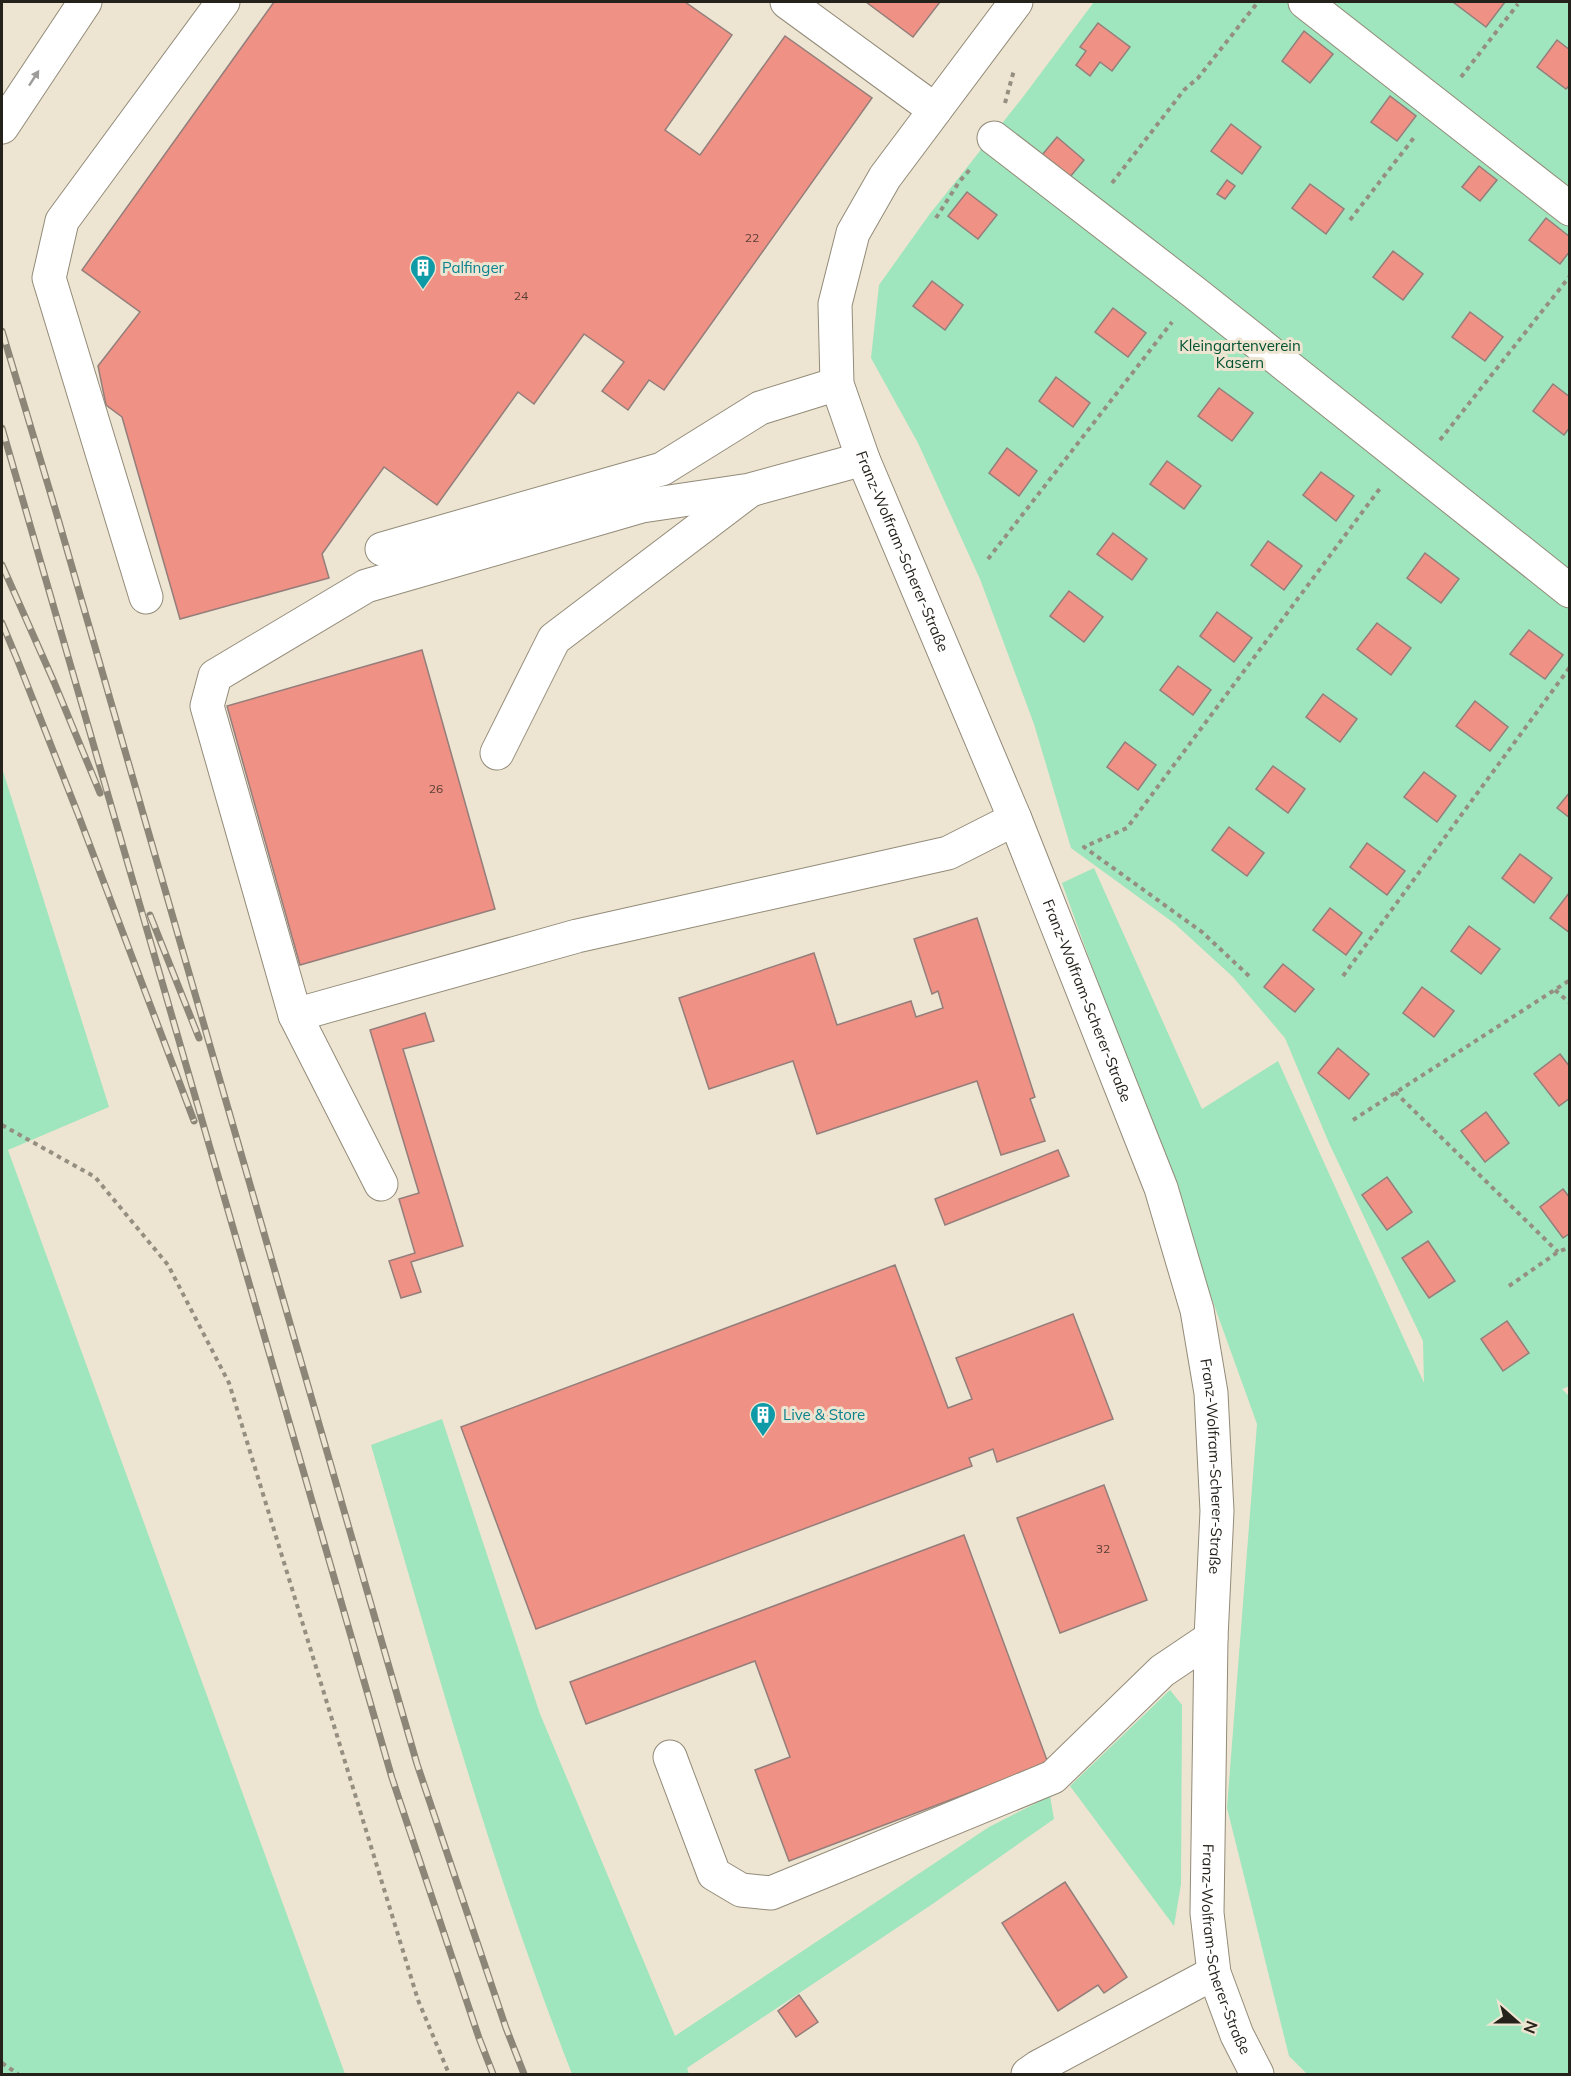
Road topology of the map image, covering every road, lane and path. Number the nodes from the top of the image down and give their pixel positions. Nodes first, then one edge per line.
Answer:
1 (85, 2) edge
2 (223, 2) edge
3 (787, 2) edge
4 (1016, 2) edge
5 (1258, 2) edge
6 (1305, 2) edge
7 (935, 110) junction
8 (2, 127) edge
9 (994, 138) dead end
10 (1569, 209) edge
11 (1089, 212) junction
12 (1569, 276) edge
13 (1195, 293) junction
14 (837, 384) junction
15 (863, 459) junction
16 (1410, 463) junction
17 (750, 490) junction
18 (382, 549) dead end
19 (988, 559) dead end
20 (1569, 591) edge
21 (146, 597) dead end
22 (1569, 667) edge
23 (497, 753) dead end
24 (1015, 819) junction
25 (1249, 976) dead end
26 (1343, 976) dead end
27 (1569, 980) edge
28 (1555, 990) junction
29 (1569, 1003) edge
30 (295, 1015) junction
31 (1395, 1092) junction
32 (1353, 1120) dead end
33 (2, 1125) edge
34 (381, 1184) dead end
35 (1569, 1247) edge
36 (1558, 1252) junction
37 (1509, 1286) dead end
38 (1211, 1638) junction
39 (670, 1757) dead end
40 (1214, 1973) junction
41 (2, 2063) edge
42 (18, 2074) edge
43 (449, 2074) edge
44 (1028, 2074) edge
45 (1257, 2074) edge

8 -> 1 main road
2 - 21 main road
3 - 7 main road
4 - 7 main road, Franz-Wolfram-Scherer-Straße
5 - 11 path
6 - 10 main road
7 - 14 main road, Franz-Wolfram-Scherer-Straße
9 - 11 main road
11 - 13 main road
12 - 16 path
13 - 16 main road
13 - 19 path
14 - 15 main road, Franz-Wolfram-Scherer-Straße
14 - 18 main road
15 - 17 main road
15 - 24 main road, Franz-Wolfram-Scherer-Straße
16 - 20 main road
16 - 25 path
17 - 23 main road
17 - 30 main road
22 - 26 path
24 - 30 main road
24 - 38 main road, Franz-Wolfram-Scherer-Straße
27 - 28 path
28 - 29 path
28 - 31 path
30 - 34 main road
31 - 32 path
31 - 36 path
33 - 43 path
35 - 36 path
36 - 37 path
38 - 39 main road
38 - 40 main road, Franz-Wolfram-Scherer-Straße
40 - 44 main road
40 - 45 main road, Franz-Wolfram-Scherer-Straße
41 - 42 path

